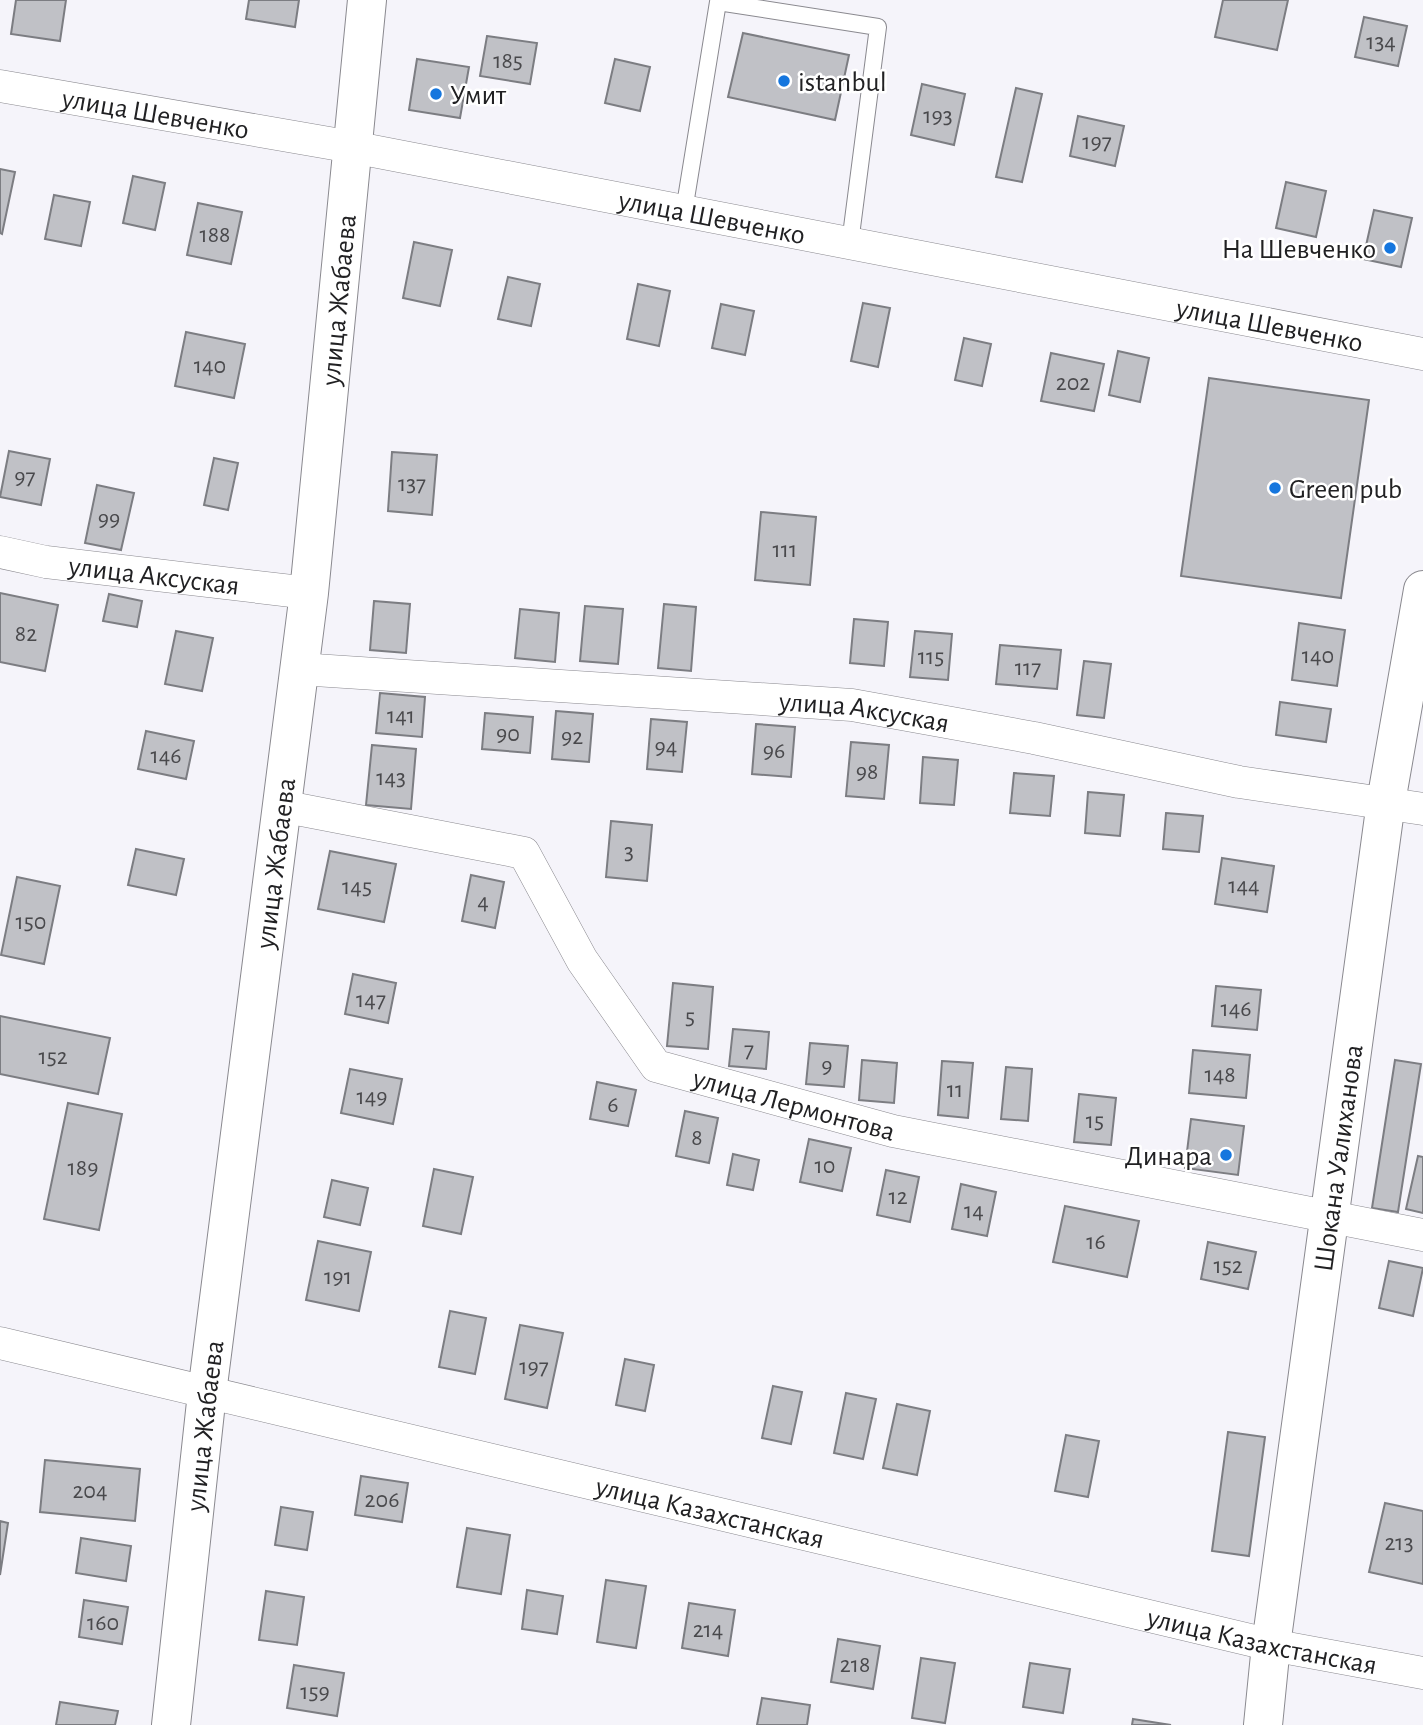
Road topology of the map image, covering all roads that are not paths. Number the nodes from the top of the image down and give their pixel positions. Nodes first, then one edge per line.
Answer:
1 (367, 0) edge
2 (0, 86) edge
3 (352, 147) junction
4 (684, 211) junction
5 (850, 243) junction
6 (1423, 354) edge
7 (0, 552) edge
8 (1423, 590) edge
9 (309, 593) junction
10 (299, 669) junction
11 (281, 806) junction
12 (1405, 806) edge
13 (1330, 1217) junction
14 (1423, 1235) edge
15 (0, 1343) edge
16 (207, 1393) junction
17 (1271, 1646) junction
18 (1423, 1673) edge
19 (171, 1725) edge
20 (1263, 1725) edge

1 - 3 street, улица Жабаева
2 - 3 street, улица Шевченко
3 - 4 street, улица Шевченко
3 - 9 street, улица Жабаева
4 - 5 street, улица Шевченко
4 - 5 lane
5 - 6 street, улица Шевченко
7 - 9 street, улица Аксуская
8 - 12 street, Шокана Уалиханова
9 - 10 street, улица Жабаева
10 - 11 street, улица Жабаева
10 - 12 street, улица Аксуская
11 - 13 street, улица Лермонтова
11 - 16 street, улица Жабаева
12 - 13 street, Шокана Уалиханова
13 - 14 street, улица Лермонтова
13 - 17 street, Шокана Уалиханова
15 - 16 street, улица Казахстанская
16 - 17 street, улица Казахстанская
16 - 19 street, улица Жабаева
17 - 18 street, улица Казахстанская
17 - 20 street, Шокана Уалиханова

